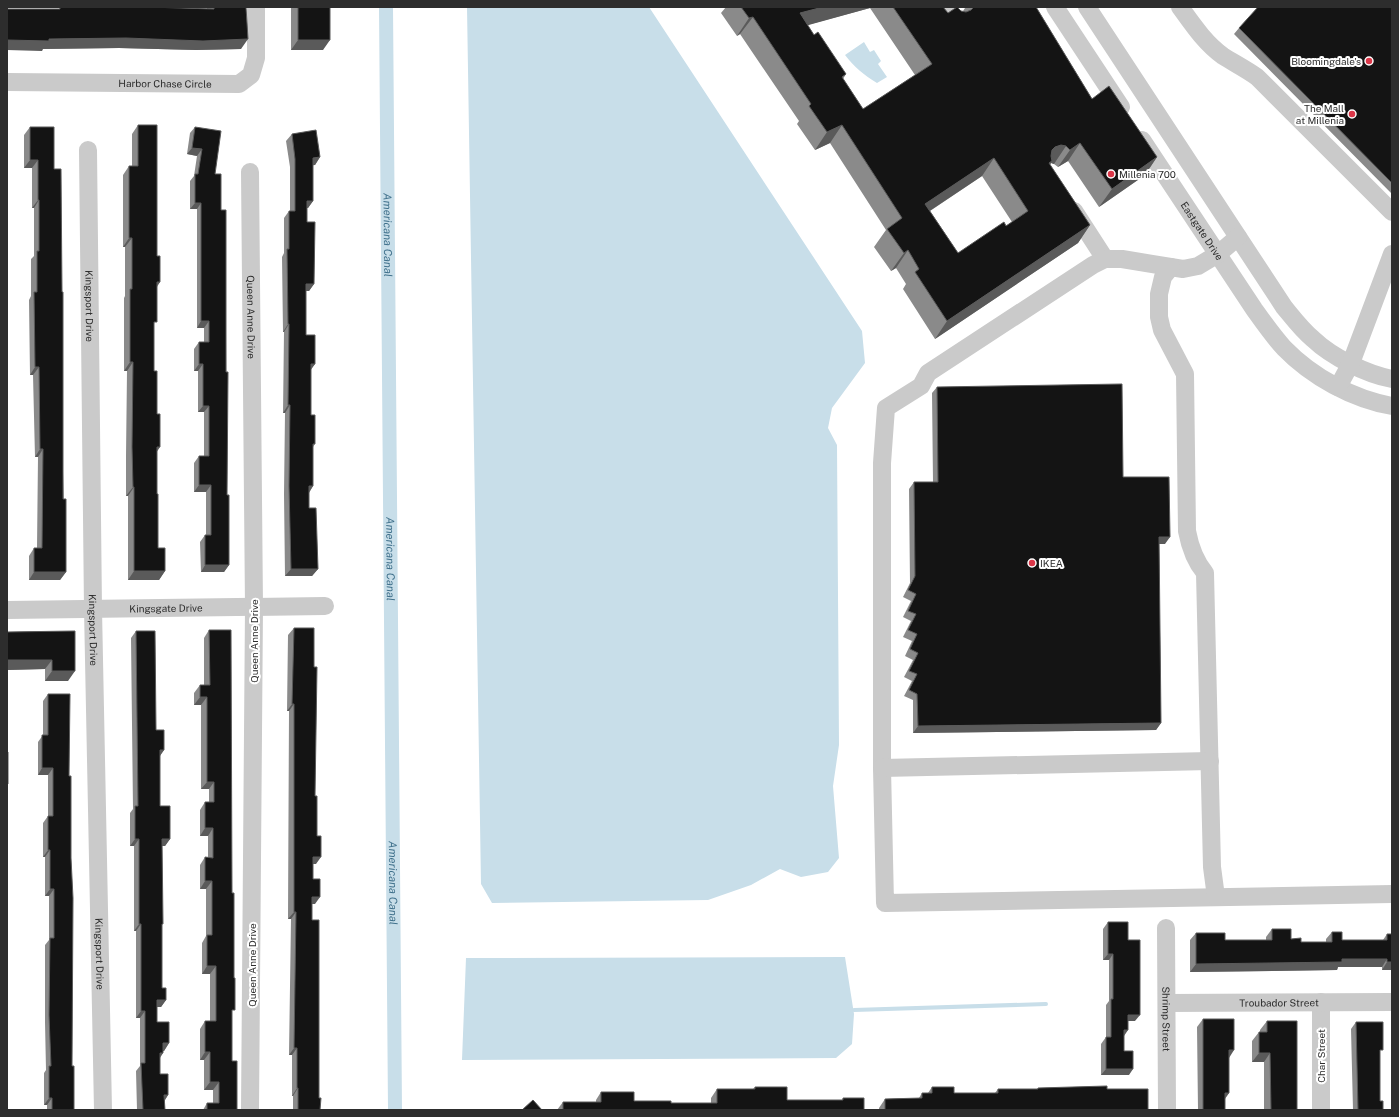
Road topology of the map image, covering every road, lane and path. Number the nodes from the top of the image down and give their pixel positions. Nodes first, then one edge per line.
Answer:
1 (256, 7) edge
2 (1055, 7) edge
3 (1180, 7) edge
4 (1088, 9) edge
5 (1069, 27) junction
6 (7, 82) edge
7 (88, 150) dead end
8 (250, 172) dead end
9 (1066, 199) edge
10 (1392, 212) edge
11 (1238, 237) junction
12 (1218, 254) junction
13 (1392, 254) edge
14 (1105, 259) junction
15 (1171, 267) junction
16 (1351, 363) junction
17 (1392, 379) edge
18 (1338, 387) junction
19 (1392, 406) edge
20 (325, 606) dead end
21 (254, 607) junction
22 (93, 609) junction
23 (7, 610) edge
24 (1210, 761) junction
25 (882, 768) junction
26 (1392, 894) edge
27 (1216, 897) junction
28 (1166, 928) dead end
29 (1321, 1002) junction
30 (1392, 1002) edge
31 (1167, 1003) junction
32 (103, 1110) edge
33 (250, 1110) edge
34 (1167, 1110) edge
35 (1321, 1110) edge

1 - 6 street, Harbor Chase Circle
2 - 5 street, Eastgate Drive
3 - 10 street
4 - 5 street
4 - 11 street
5 - 12 street, Eastgate Drive
7 - 22 street, Kingsport Drive
8 - 21 street, Queen Anne Drive
9 - 14 street
11 - 12 street
11 - 16 street
12 - 15 street
12 - 18 street, Eastgate Drive
13 - 16 street
14 - 15 street
14 - 25 street
15 - 24 street
16 - 17 street
16 - 18 street
18 - 19 street, Eastgate Drive
20 - 21 street, Kingsgate Drive
21 - 22 street, Kingsgate Drive
21 - 33 street, Queen Anne Drive
22 - 23 street, Kingsgate Drive
22 - 32 street, Kingsport Drive
24 - 25 street
24 - 27 street
25 - 27 street
26 - 27 street
28 - 31 street, Shrimp Street
29 - 30 street, Troubador Street
29 - 31 street, Troubador Street
29 - 35 street, Char Street
31 - 34 street, Shrimp Street

